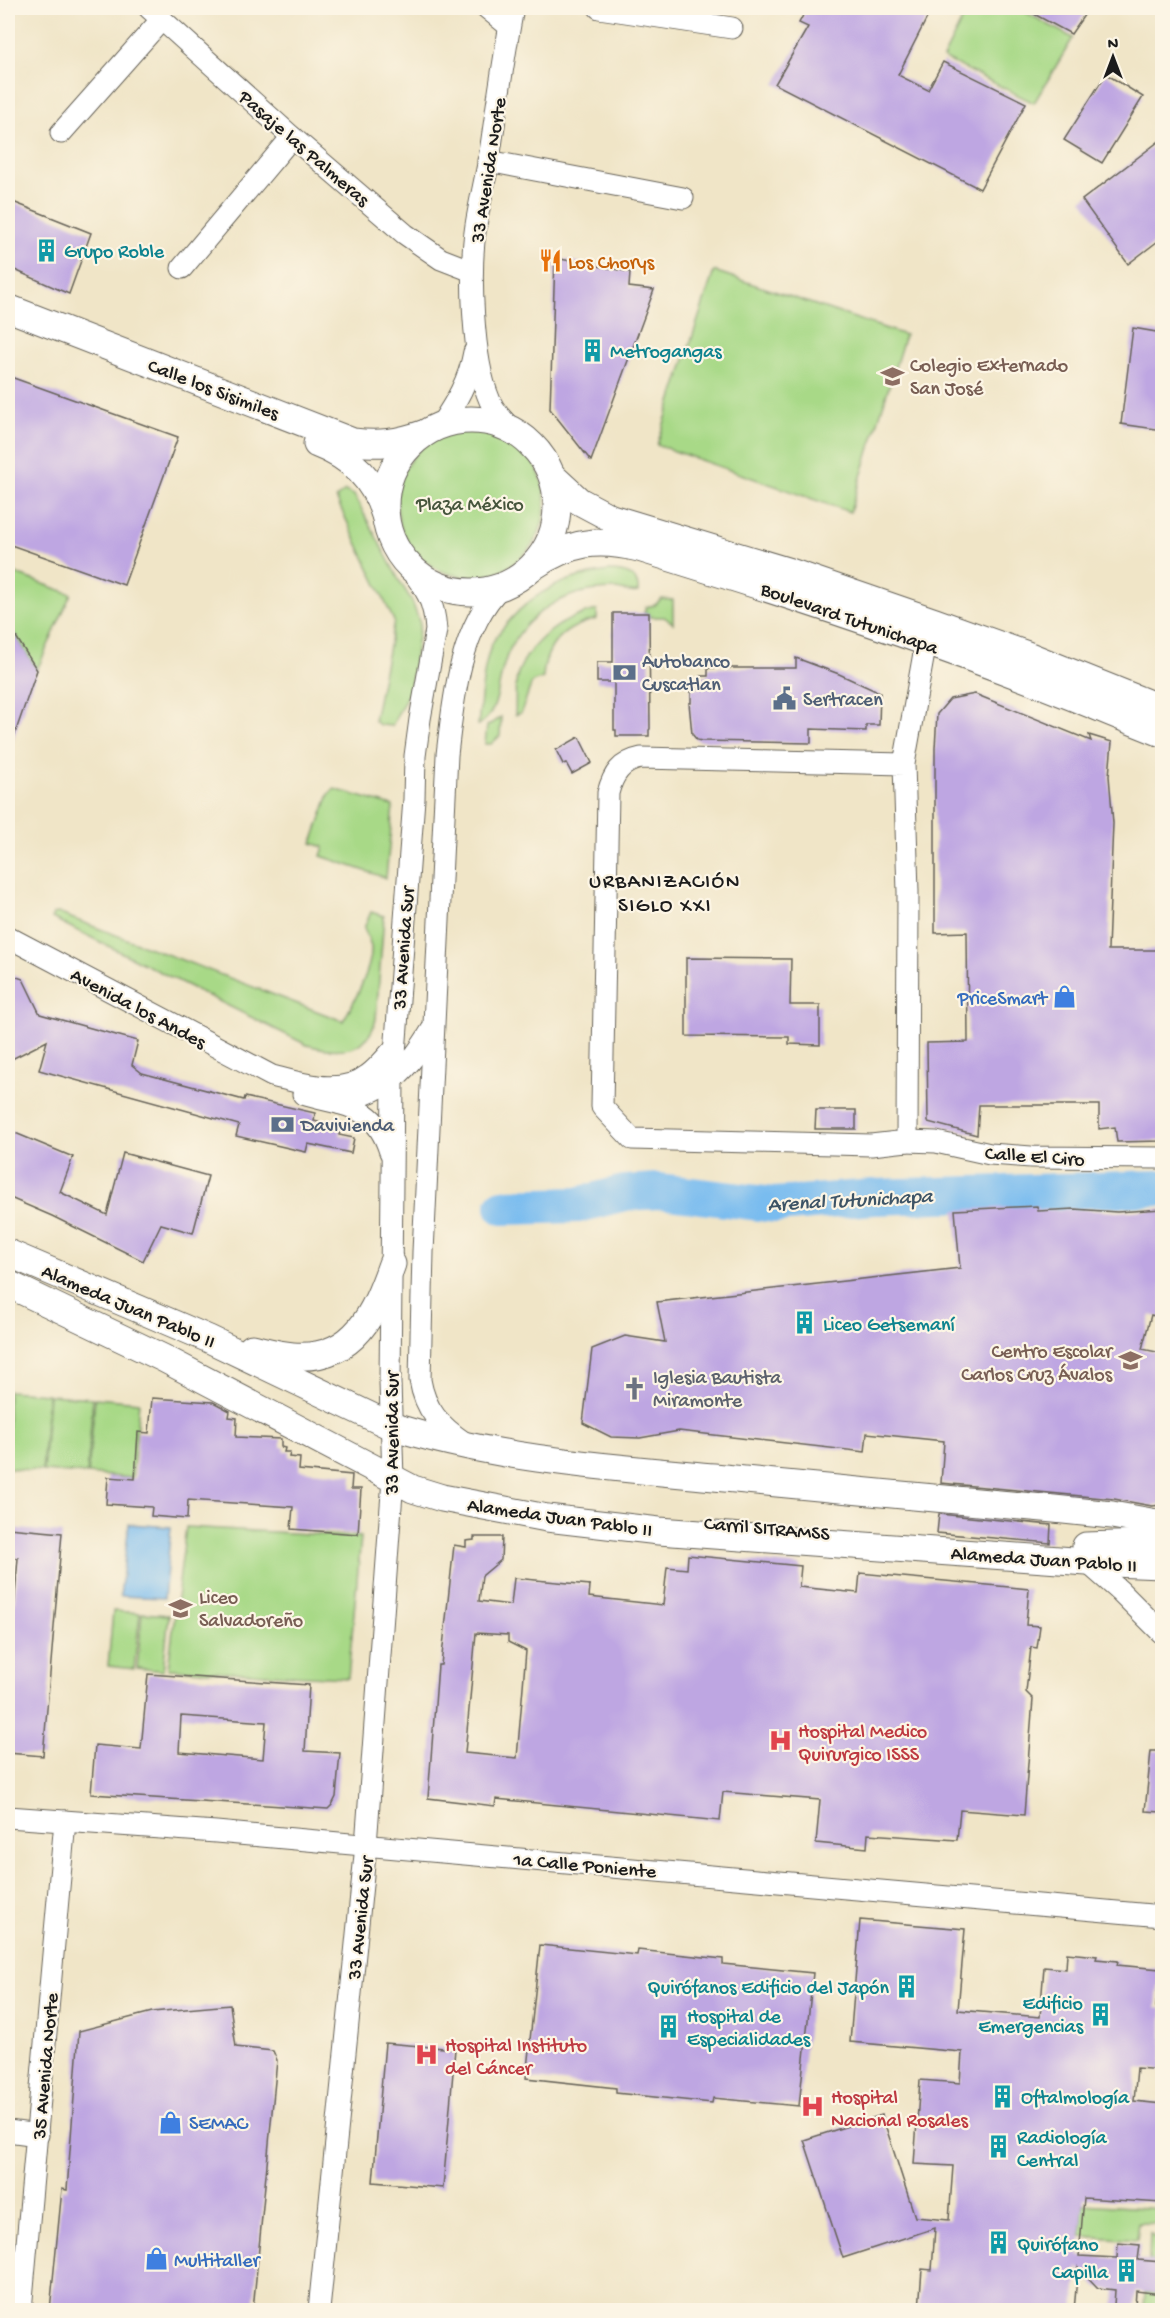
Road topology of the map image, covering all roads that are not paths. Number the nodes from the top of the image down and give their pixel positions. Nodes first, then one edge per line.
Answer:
1 (487, 8) edge
2 (599, 8) edge
3 (155, 13) edge
4 (511, 17) edge
5 (732, 28) dead end
6 (61, 133) dead end
7 (292, 137) junction
8 (488, 161) junction
9 (683, 198) dead end
10 (182, 268) dead end
11 (472, 271) junction
12 (8, 308) edge
13 (8, 325) edge
14 (477, 333) junction
15 (432, 430) junction
16 (516, 433) junction
17 (553, 477) junction
18 (386, 519) junction
19 (407, 564) junction
20 (534, 566) junction
21 (501, 587) junction
22 (926, 642) junction
23 (1162, 709) edge
24 (1162, 733) edge
25 (904, 764) junction
26 (8, 937) edge
27 (434, 1026) junction
28 (395, 1048) junction
29 (272, 1076) junction
30 (393, 1080) junction
31 (339, 1103) junction
32 (908, 1141) junction
33 (1162, 1158) edge
34 (392, 1160) junction
35 (8, 1253) edge
36 (392, 1264) junction
37 (8, 1284) edge
38 (209, 1339) junction
39 (391, 1426) junction
40 (417, 1434) junction
41 (471, 1446) junction
42 (393, 1479) junction
43 (1154, 1531) edge
44 (1087, 1562) junction
45 (1162, 1565) edge
46 (1162, 1633) edge
47 (8, 1817) edge
48 (65, 1821) junction
49 (366, 1845) junction
50 (1162, 1916) edge
51 (8, 2131) edge
52 (38, 2135) junction
53 (21, 2310) edge
54 (319, 2310) edge

1 - 4 street
2 - 5 street
3 - 6 street
3 - 7 street, Pasaje las Palmeras
4 - 8 street, 33 Avenida Norte
7 - 10 street
7 - 11 street, Pasaje las Palmeras
8 - 9 street
8 - 11 street, 33 Avenida Norte
11 - 14 street, 33 Avenida Norte
12 - 15 main road, Calle los Sisimiles
13 - 18 main road, Calle los Sisimiles
14 - 15 street, 33 Avenida Norte
14 - 16 street, 33 Avenida Norte
15 - 16 main road
15 - 18 main road
16 - 17 main road
17 - 20 main road
17 - 23 main road, Boulevard Tutunichapa
18 - 19 main road
19 - 21 main road
19 - 28 street, 33 Avenida Sur
20 - 21 main road
20 - 22 main road, Boulevard Tutunichapa
21 - 27 street, 33 Avenida Sur
22 - 24 main road, Boulevard Tutunichapa
22 - 25 street
25 - 32 street
25 - 32 street, Calle El Ciro
26 - 29 street, Avenida los Andes
27 - 30 street
27 - 41 street, 33 Avenida Sur
28 - 29 street, Avenida los Andes
28 - 30 street, 33 Avenida Sur
29 - 31 street, Avenida los Andes
30 - 31 street
30 - 34 street, 33 Avenida Sur
31 - 34 street, Avenida los Andes
32 - 33 street, Calle El Ciro
34 - 36 street, 33 Avenida Sur
35 - 38 main road, Alameda Juan Pablo II
36 - 38 main road
36 - 39 street, 33 Avenida Sur
37 - 42 main road, Alameda Juan Pablo II
38 - 39 main road, Alameda Juan Pablo II
39 - 40 main road, Alameda Juan Pablo II
39 - 42 street, 33 Avenida Sur
40 - 41 main road, Alameda Juan Pablo II
40 - 43 main road, Carril SITRAMSS
41 - 43 main road, Alameda Juan Pablo II
42 - 43 main road, Carril SITRAMSS
42 - 44 main road, Alameda Juan Pablo II
42 - 49 street, 33 Avenida Sur
44 - 45 main road, Alameda Juan Pablo II
44 - 46 street
47 - 48 street, 1a Calle Poniente
48 - 49 street, 1a Calle Poniente
48 - 52 street, 35 Avenida Norte
49 - 50 street, 1a Calle Poniente
49 - 54 street, 33 Avenida Sur
51 - 52 street
52 - 53 street, 35 Avenida Norte

